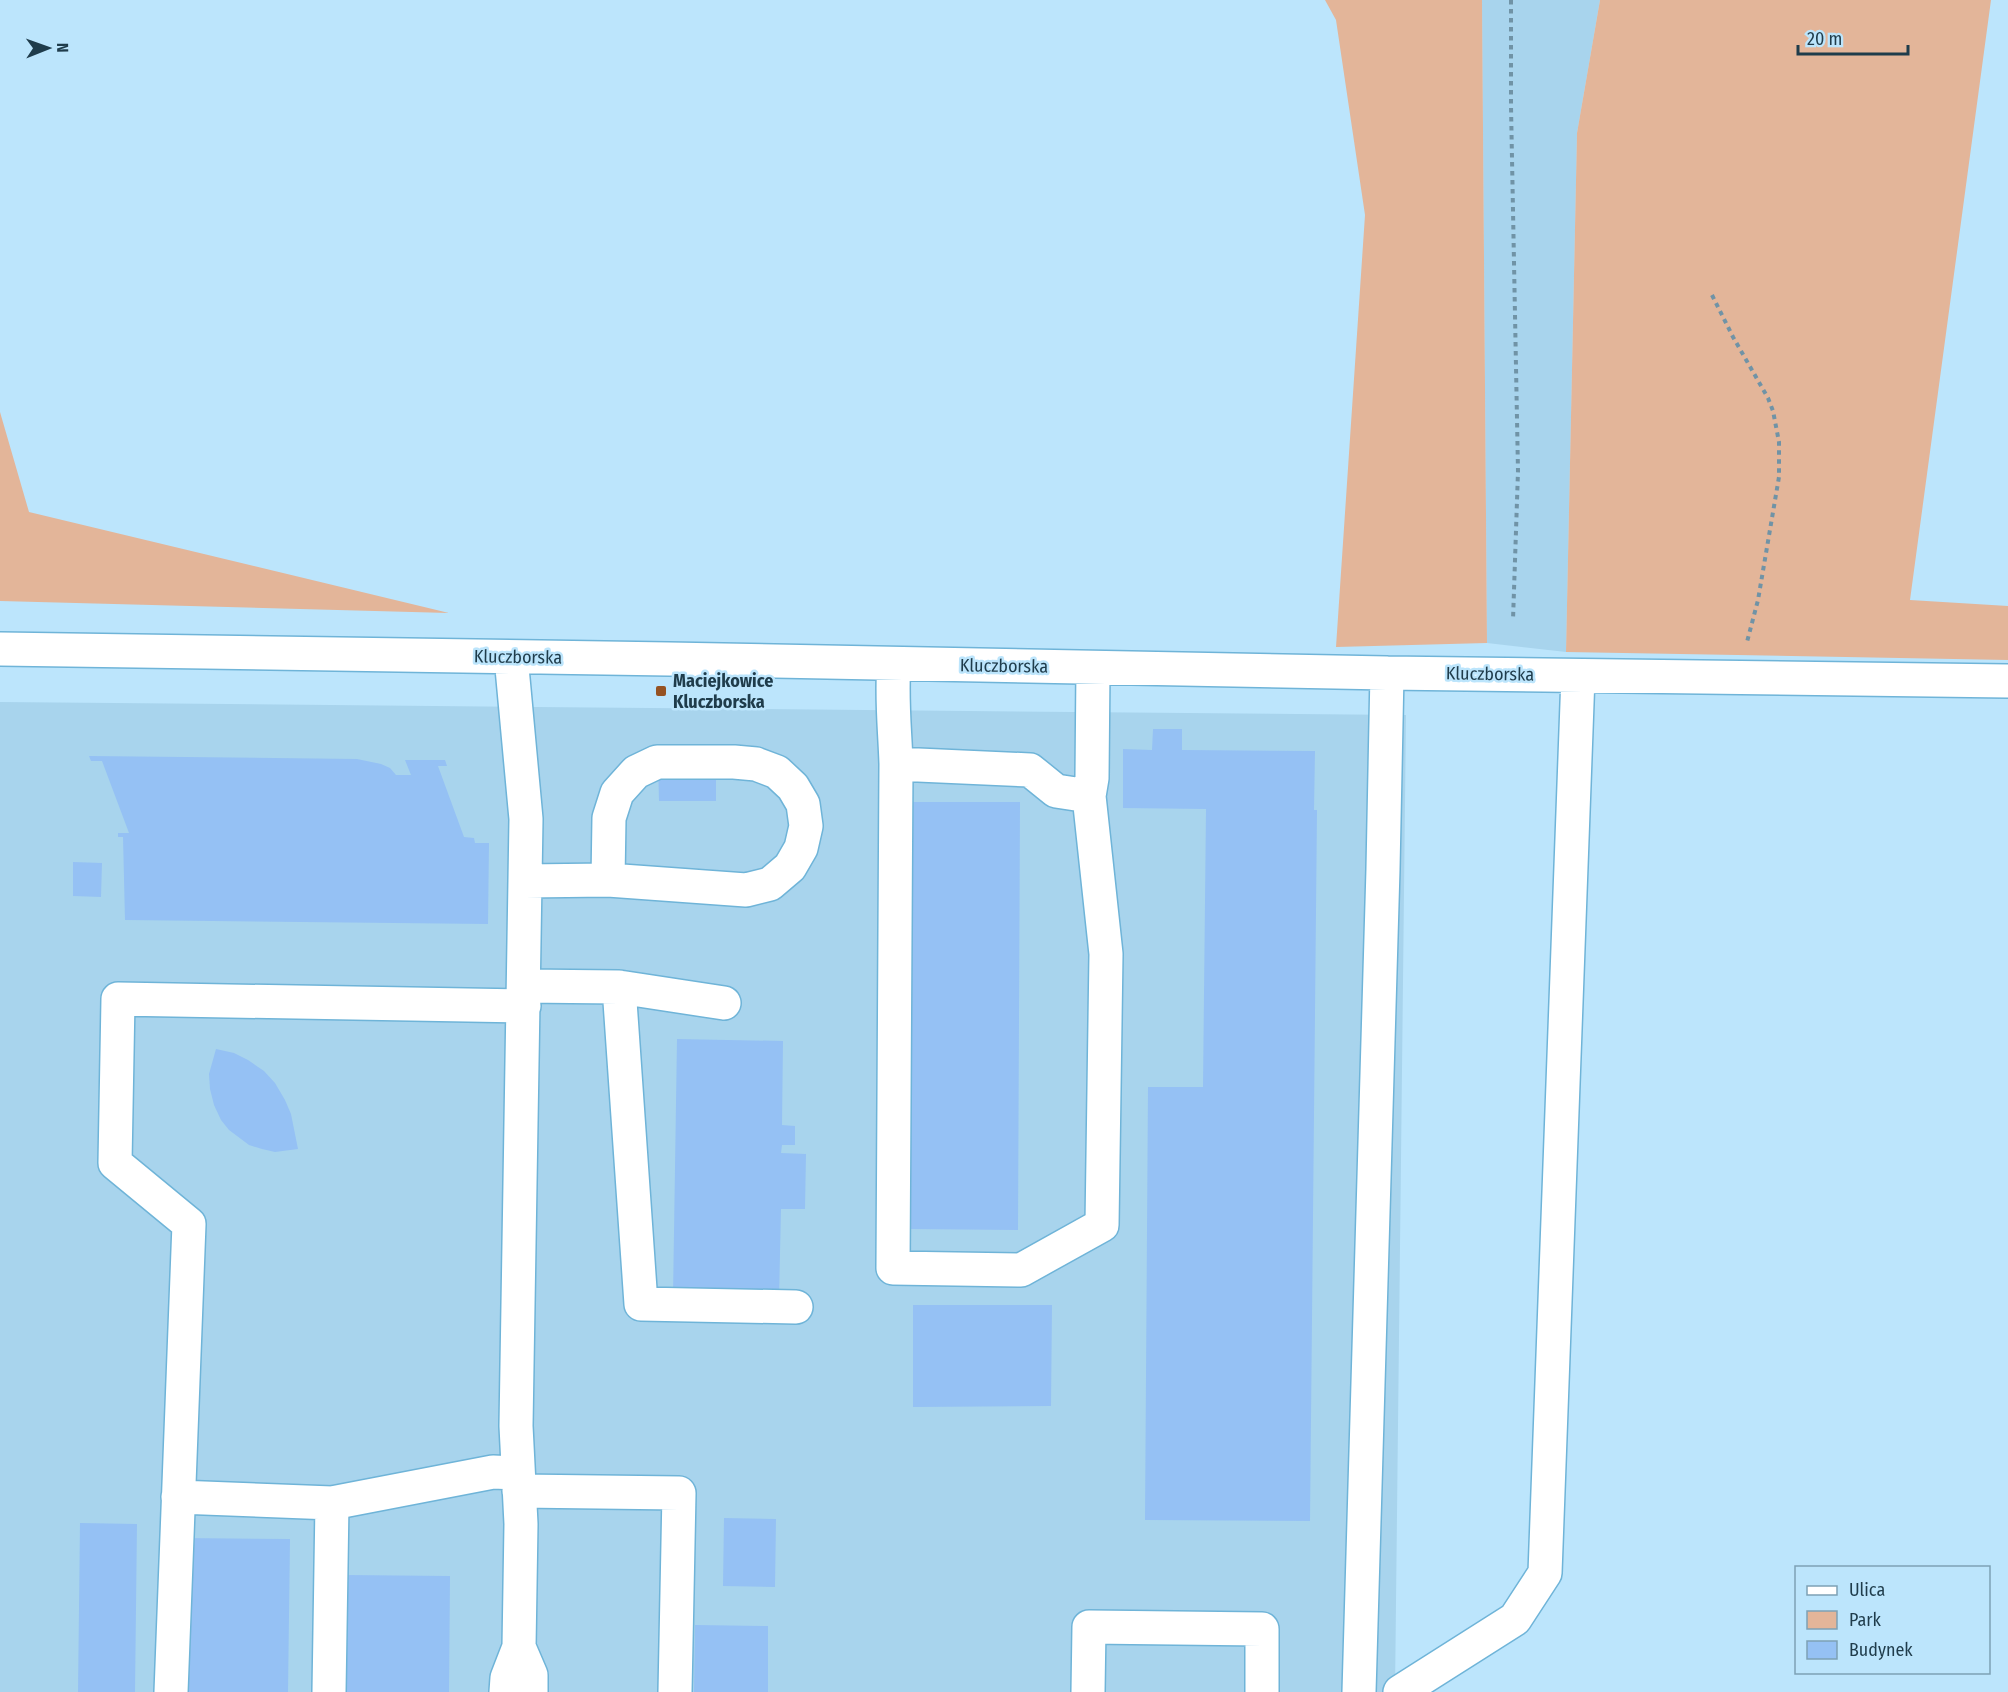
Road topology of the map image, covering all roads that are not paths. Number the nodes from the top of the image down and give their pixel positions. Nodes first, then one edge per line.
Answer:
1 (0, 649) edge
2 (511, 657) junction
3 (894, 664) junction
4 (1093, 668) junction
5 (1387, 673) junction
6 (1578, 676) junction
7 (2008, 681) edge
8 (896, 764) junction
9 (1089, 796) junction
10 (608, 880) junction
11 (525, 881) junction
12 (619, 987) junction
13 (524, 996) junction
14 (724, 1003) dead end
15 (796, 1307) dead end
16 (518, 1482) junction
17 (178, 1497) junction
18 (332, 1503) junction
19 (519, 1647) junction
20 (171, 1692) edge
21 (329, 1692) edge
22 (506, 1692) edge
23 (531, 1692) edge
24 (675, 1692) edge
25 (1088, 1692) edge
26 (1262, 1692) edge
27 (1359, 1692) edge
28 (1400, 1692) edge

1 - 2 street, Kluczborska
2 - 3 street, Kluczborska
2 - 11 street
3 - 4 street, Kluczborska
3 - 8 street
4 - 5 street, Kluczborska
4 - 9 street
5 - 6 street, Kluczborska
5 - 27 street
6 - 7 street, Kluczborska
6 - 28 street
8 - 9 street
8 - 9 street
10 - 10 street
10 - 11 street
11 - 13 street
12 - 13 street
12 - 14 street
12 - 15 street
13 - 16 street
13 - 17 street
16 - 18 street
16 - 19 street
16 - 24 street
17 - 18 street
17 - 20 street
18 - 21 street
19 - 22 street
19 - 23 street
25 - 26 street

